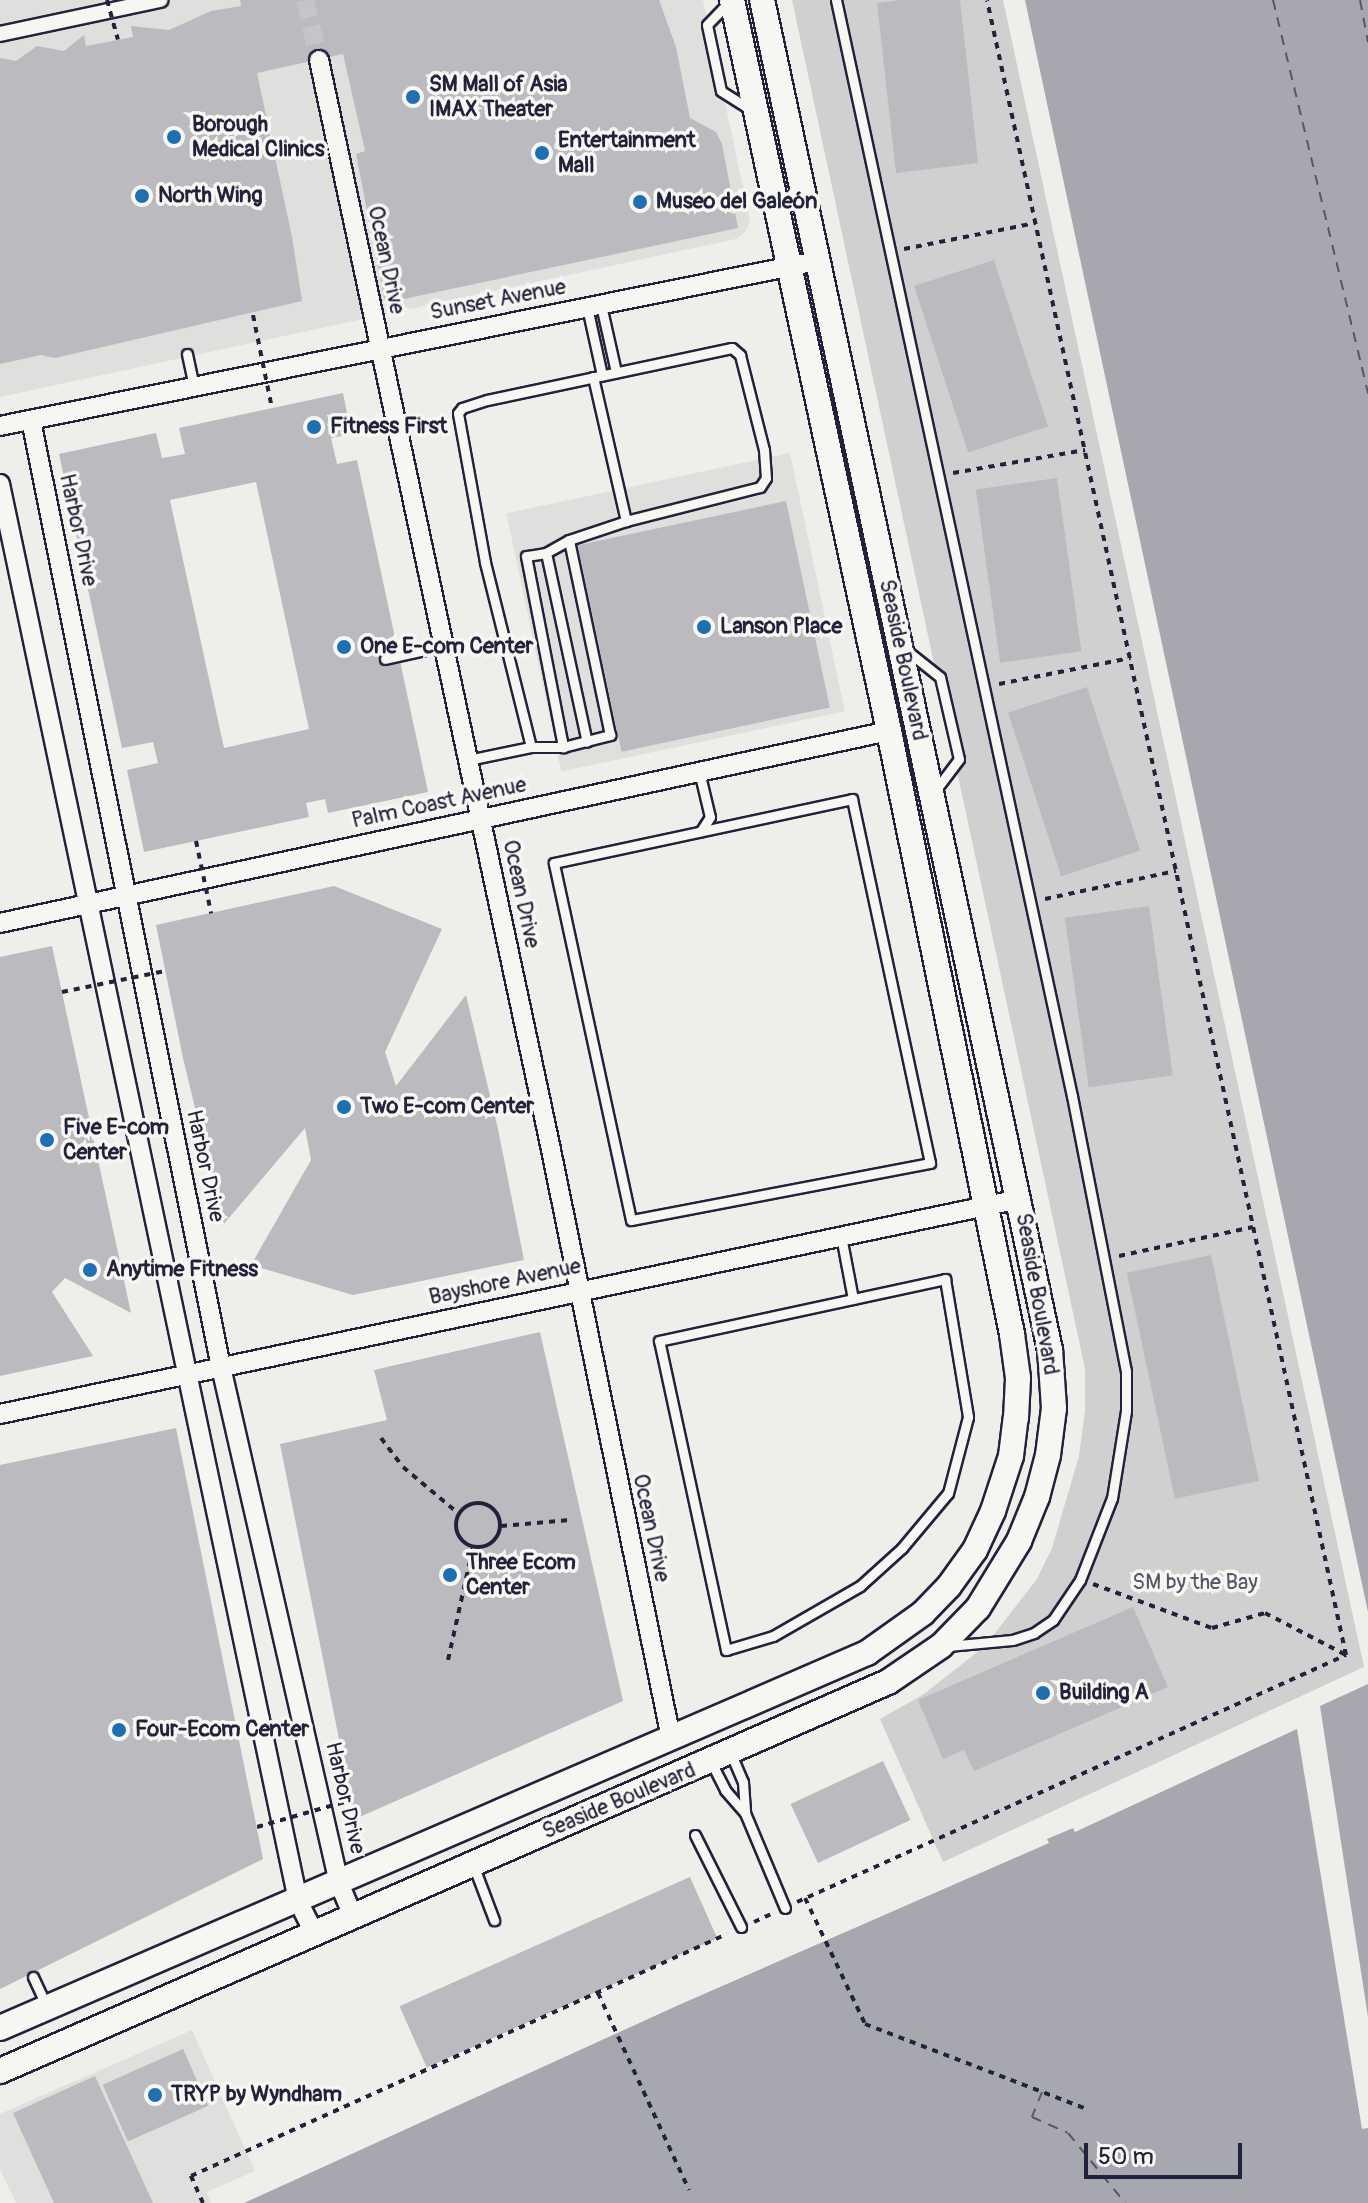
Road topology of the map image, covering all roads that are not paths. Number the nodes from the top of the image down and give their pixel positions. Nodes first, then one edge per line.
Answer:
1 (160, 0) edge
2 (731, 0) edge
3 (762, 0) edge
4 (836, 0) edge
5 (0, 34) edge
6 (319, 60) tunnel mouth
7 (817, 261) junction
8 (787, 267) junction
9 (594, 306) junction
10 (381, 348) junction
11 (187, 354) dead end
12 (616, 372) junction
13 (598, 376) junction
14 (194, 386) junction
15 (31, 420) junction
16 (0, 426) edge
17 (0, 484) edge
18 (626, 521) junction
19 (569, 540) junction
20 (546, 553) junction
21 (899, 645) junction
22 (443, 646) junction
23 (385, 659) dead end
24 (889, 731) junction
25 (587, 742) junction
26 (531, 747) junction
27 (563, 747) junction
28 (468, 760) junction
29 (699, 771) junction
30 (932, 794) junction
31 (480, 819) junction
32 (701, 831) junction
33 (125, 896) junction
34 (88, 904) junction
35 (0, 923) edge
36 (1019, 1199) junction
37 (985, 1206) junction
38 (841, 1236) junction
39 (578, 1292) junction
40 (853, 1299) junction
41 (221, 1367) junction
42 (186, 1374) junction
43 (0, 1414) edge
44 (941, 1646) junction
45 (671, 1738) junction
46 (721, 1758) junction
47 (745, 1813) junction
48 (695, 1835) dead end
49 (472, 1864) junction
50 (339, 1883) junction
51 (298, 1901) junction
52 (785, 1908) dead end
53 (353, 1916) junction
54 (494, 1920) dead end
55 (741, 1927) dead end
56 (314, 1933) junction
57 (33, 1977) dead end
58 (47, 2008) junction
59 (0, 2028) edge
60 (0, 2071) edge

1 - 5 street
2 - 8 street, Seaside Boulevard
3 - 7 street, Seaside Boulevard
4 - 44 lane
6 - 10 street, Ocean Drive
7 - 8 street, Sunset Avenue
7 - 21 street, Seaside Boulevard
8 - 9 street, Sunset Avenue
8 - 24 street, Seaside Boulevard
9 - 10 street, Sunset Avenue
9 - 12 lane
9 - 13 lane
10 - 14 street, Sunset Avenue
10 - 22 street, Ocean Drive
11 - 14 lane
12 - 13 lane
12 - 18 lane
13 - 18 lane
13 - 26 lane
14 - 15 street, Sunset Avenue
15 - 16 street, Sunset Avenue
15 - 33 street, Harbor Drive
17 - 34 street
18 - 19 lane
19 - 20 lane
19 - 25 lane
20 - 25 lane
20 - 27 lane
21 - 30 street, Seaside Boulevard
21 - 30 lane
22 - 23 lane
22 - 28 street, Ocean Drive
24 - 29 street, Palm Coast Avenue
24 - 37 street, Seaside Boulevard
25 - 27 lane
26 - 27 lane
26 - 28 lane
28 - 31 street, Ocean Drive
29 - 31 street, Palm Coast Avenue
29 - 32 lane
30 - 36 street, Seaside Boulevard
31 - 33 street, Palm Coast Avenue
31 - 39 street, Ocean Drive
32 - 32 lane
33 - 34 street, Palm Coast Avenue
33 - 41 street, Harbor Drive
34 - 35 street, Palm Coast Avenue
34 - 42 street
36 - 37 street, Bayshore Avenue
36 - 44 street, Seaside Boulevard
37 - 38 street, Bayshore Avenue
37 - 45 street, Seaside Boulevard
38 - 39 street, Bayshore Avenue
38 - 40 lane
39 - 41 street, Bayshore Avenue
39 - 45 street, Ocean Drive
40 - 40 lane
41 - 42 street, Bayshore Avenue
41 - 50 street, Harbor Drive
42 - 43 street, Bayshore Avenue
42 - 51 street
44 - 46 street, Seaside Boulevard
45 - 50 street, Seaside Boulevard
46 - 47 lane
46 - 47 lane
46 - 49 street, Seaside Boulevard
47 - 52 lane
48 - 55 lane
49 - 53 street, Seaside Boulevard
49 - 54 lane
50 - 51 street, Seaside Boulevard
50 - 53 street, Harbor Drive
51 - 56 street
51 - 58 street, Seaside Boulevard
53 - 56 street, Seaside Boulevard
56 - 60 street, Seaside Boulevard
57 - 58 lane
58 - 59 street, Seaside Boulevard

